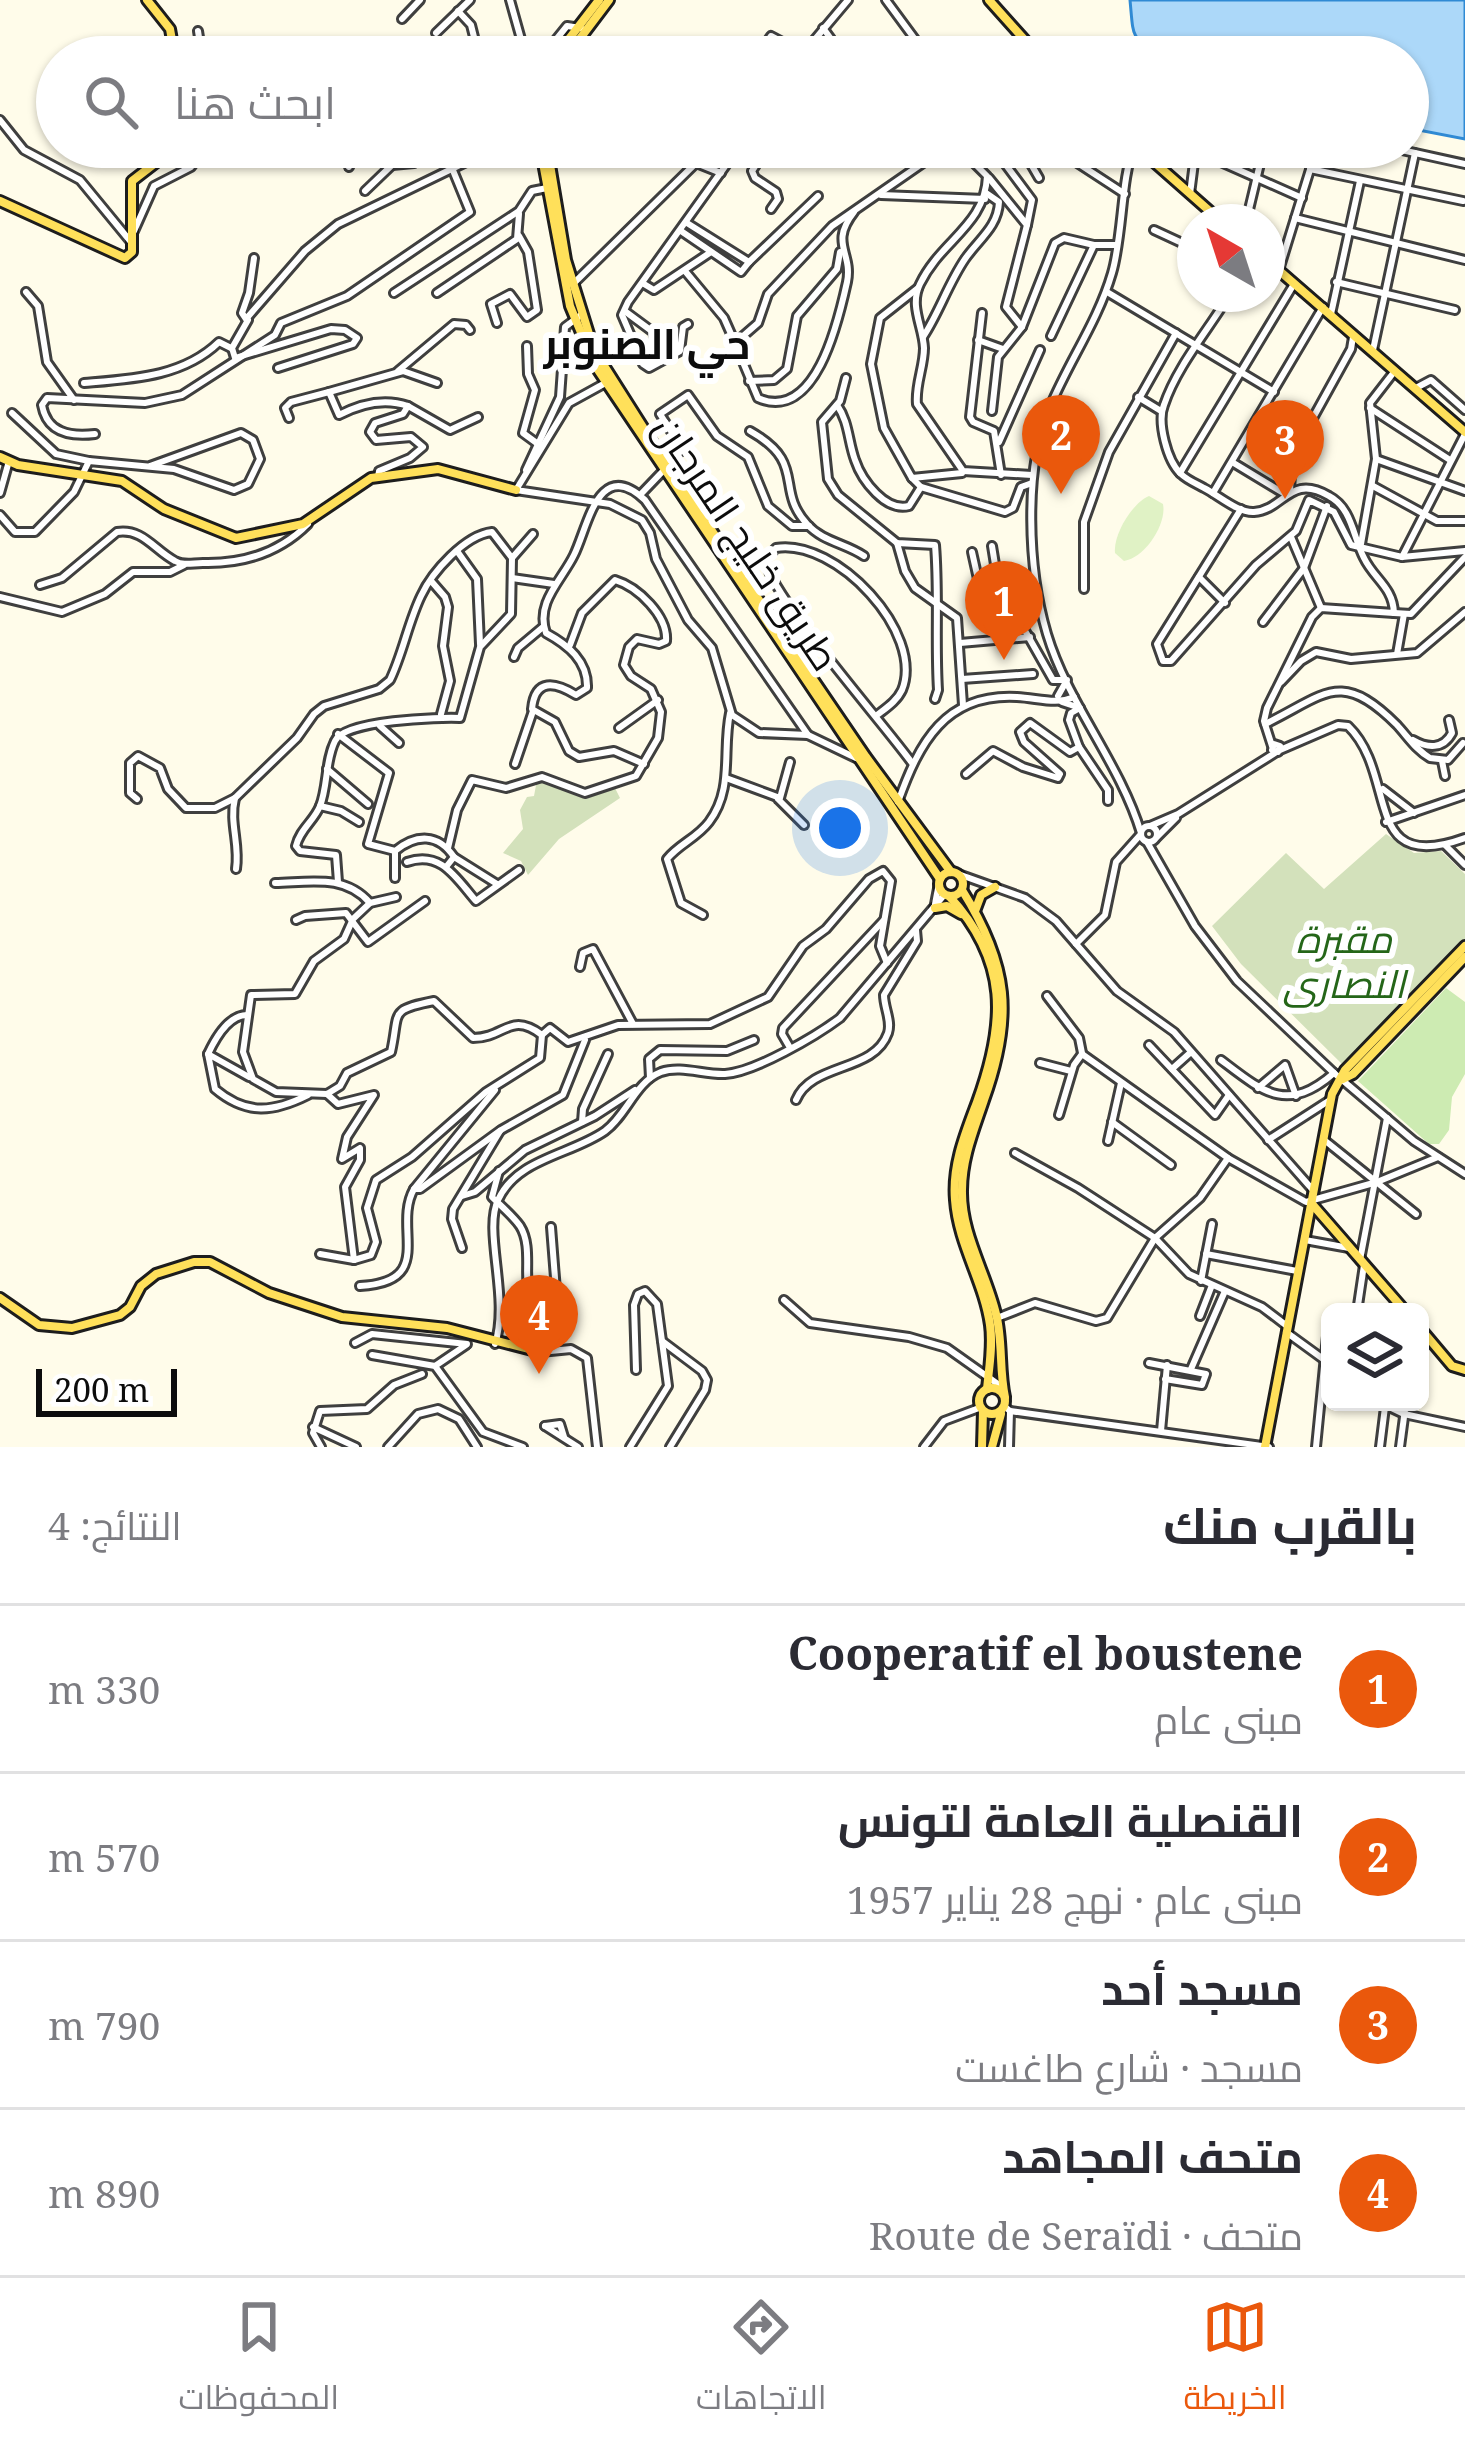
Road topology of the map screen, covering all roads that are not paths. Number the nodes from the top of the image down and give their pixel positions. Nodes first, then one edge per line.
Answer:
1 (147, 0) edge
2 (420, 0) edge
3 (470, 0) edge
4 (599, 0) edge
5 (609, 0) edge
6 (848, 0) edge
7 (989, 0) edge
8 (891, 2) edge
9 (514, 3) edge
10 (458, 11) junction
11 (402, 19) dead end
12 (581, 28) junction
13 (823, 28) junction
14 (198, 31) dead end
15 (436, 34) dead end
16 (171, 36) edge
17 (199, 36) edge
18 (474, 36) edge
19 (521, 36) edge
20 (559, 36) edge
21 (574, 36) edge
22 (577, 36) edge
23 (817, 36) edge
24 (828, 36) edge
25 (914, 36) edge
26 (1021, 36) edge
27 (0, 121) edge
28 (36, 156) edge
29 (1429, 156) edge
30 (1465, 164) edge
31 (58, 168) edge
32 (149, 168) edge
33 (187, 168) edge
34 (389, 168) edge
35 (547, 168) edge
36 (691, 168) edge
37 (708, 168) edge
38 (724, 168) edge
39 (754, 168) edge
40 (916, 168) edge
41 (979, 168) edge
42 (1008, 168) edge
43 (1035, 168) edge
44 (1085, 168) edge
45 (1131, 168) edge
46 (1160, 168) edge
47 (1193, 168) edge
48 (1236, 168) edge
49 (1259, 168) edge
50 (1413, 168) edge
51 (452, 169) joint
52 (1310, 169) joint
53 (721, 173) junction
54 (987, 176) junction
55 (1039, 178) dead end
56 (1257, 178) junction
57 (1360, 181) junction
58 (550, 187) junction
59 (365, 191) dead end
60 (1409, 192) junction
61 (1190, 194) junction
62 (877, 195) junction
63 (1126, 195) junction
64 (818, 196) dead end
65 (986, 196) junction
66 (1301, 198) junction
67 (0, 201) edge
68 (1463, 201) edge
69 (862, 203) junction
70 (1201, 204) edge
71 (1250, 204) edge
72 (771, 209) dead end
73 (519, 211) junction
74 (1295, 218) junction
75 (687, 223) junction
76 (1027, 225) junction
77 (1154, 230) dead end
78 (681, 231) junction
79 (1348, 231) junction
80 (519, 236) junction
81 (131, 238) junction
82 (1177, 241) edge
83 (1397, 243) junction
84 (1094, 245) junction
85 (1119, 245) junction
86 (841, 248) junction
87 (1285, 250) edge
88 (711, 252) junction
89 (254, 258) dead end
90 (1465, 260) edge
91 (749, 262) junction
92 (686, 271) junction
93 (1285, 276) edge
94 (582, 278) junction
95 (1336, 282) junction
96 (644, 284) junction
97 (1294, 284) junction
98 (571, 286) junction
99 (918, 288) junction
100 (26, 292) dead end
101 (394, 292) dead end
102 (1106, 292) junction
103 (437, 293) dead end
104 (1386, 293) junction
105 (624, 308) junction
106 (1455, 310) dead end
107 (1327, 311) junction
108 (1219, 312) edge
109 (982, 313) dead end
110 (578, 316) junction
111 (249, 319) junction
112 (497, 323) dead end
113 (688, 324) dead end
114 (1022, 327) junction
115 (470, 330) dead end
116 (1176, 333) junction
117 (1051, 336) dead end
118 (1353, 337) junction
119 (923, 338) junction
120 (978, 340) junction
121 (735, 343) junction
122 (527, 346) dead end
123 (1198, 347) junction
124 (232, 348) junction
125 (1003, 349) junction
126 (1040, 350) dead end
127 (1372, 353) junction
128 (236, 358) junction
129 (662, 358) junction
130 (278, 368) dead end
131 (398, 371) junction
132 (1394, 372) junction
133 (1242, 374) junction
134 (846, 378) dead end
135 (609, 381) junction
136 (749, 381) junction
137 (84, 383) dead end
138 (437, 383) dead end
139 (1414, 390) junction
140 (329, 392) junction
141 (1274, 392) junction
142 (560, 397) junction
143 (1138, 397) junction
144 (76, 401) junction
145 (569, 404) junction
146 (837, 405) junction
147 (408, 406) junction
148 (1370, 408) junction
149 (1465, 410) edge
150 (992, 411) dead end
151 (1161, 412) junction
152 (12, 413) dead end
153 (478, 417) dead end
154 (289, 418) dead end
155 (750, 431) dead end
156 (1250, 432) junction
157 (1465, 433) edge
158 (95, 434) dead end
159 (538, 444) junction
160 (998, 445) junction
161 (175, 456) junction
162 (1292, 456) junction
163 (4, 459) edge
164 (1376, 459) junction
165 (1450, 460) junction
166 (89, 461) junction
167 (1232, 462) junction
168 (150, 466) junction
169 (664, 466) junction
170 (174, 470) junction
171 (965, 472) junction
172 (1180, 473) junction
173 (526, 474) junction
174 (81, 475) junction
175 (1001, 475) junction
176 (378, 477) junction
177 (912, 478) junction
178 (1033, 479) junction
179 (1440, 481) junction
180 (1373, 486) junction
181 (921, 487) junction
182 (516, 490) junction
183 (1465, 491) edge
184 (0, 493) edge
185 (1214, 493) junction
186 (1288, 493) junction
187 (640, 495) junction
188 (595, 502) junction
189 (1327, 506) junction
190 (1240, 509) junction
191 (1424, 514) junction
192 (0, 515) edge
193 (314, 517) junction
194 (1465, 521) edge
195 (809, 526) junction
196 (533, 534) dead end
197 (1291, 537) junction
198 (897, 543) junction
199 (992, 546) dead end
200 (1360, 546) junction
201 (457, 551) junction
202 (972, 552) dead end
203 (1465, 554) edge
204 (864, 556) dead end
205 (1402, 557) junction
206 (512, 558) junction
207 (184, 565) junction
208 (1304, 568) junction
209 (1199, 577) junction
210 (512, 578) junction
211 (432, 582) junction
212 (998, 583) junction
213 (554, 584) junction
214 (40, 585) dead end
215 (1084, 589) dead end
216 (0, 597) edge
217 (1226, 603) junction
218 (939, 605) junction
219 (1322, 608) junction
220 (1465, 612) edge
221 (1394, 613) junction
222 (1404, 614) junction
223 (1263, 622) dead end
224 (543, 627) junction
225 (1030, 637) junction
226 (960, 643) junction
227 (480, 647) junction
228 (570, 647) junction
229 (1397, 654) junction
230 (514, 657) dead end
231 (1033, 674) dead end
232 (962, 679) junction
233 (1067, 680) junction
234 (1276, 688) junction
235 (1073, 694) junction
236 (935, 699) dead end
237 (658, 700) junction
238 (1058, 700) junction
239 (963, 708) junction
240 (1080, 708) junction
241 (533, 710) junction
242 (730, 712) junction
243 (441, 715) junction
244 (876, 716) junction
245 (1449, 720) dead end
246 (378, 724) junction
247 (619, 728) dead end
248 (1267, 728) junction
249 (338, 734) junction
250 (808, 735) junction
251 (1410, 738) junction
252 (400, 743) dead end
253 (1462, 743) edge
254 (1079, 747) junction
255 (1276, 748) junction
256 (863, 758) junction
257 (1442, 760) junction
258 (790, 762) dead end
259 (912, 763) junction
260 (515, 764) dead end
261 (644, 764) junction
262 (327, 769) junction
263 (966, 774) dead end
264 (1445, 776) dead end
265 (726, 778) junction
266 (1380, 787) junction
267 (1465, 795) edge
268 (776, 796) junction
269 (235, 798) junction
270 (137, 799) dead end
271 (898, 802) junction
272 (1108, 802) dead end
273 (368, 804) dead end
274 (320, 806) junction
275 (1133, 810) junction
276 (1414, 812) junction
277 (1178, 814) junction
278 (359, 822) dead end
279 (1386, 822) junction
280 (804, 825) dead end
281 (1150, 826) junction
282 (1157, 837) junction
283 (1144, 838) junction
284 (1465, 838) edge
285 (1444, 845) junction
286 (448, 848) junction
287 (395, 851) junction
288 (454, 857) junction
289 (1157, 858) junction
290 (407, 862) dead end
291 (1465, 866) edge
292 (446, 867) junction
293 (236, 868) dead end
294 (519, 870) dead end
295 (955, 873) junction
296 (395, 878) dead end
297 (338, 881) junction
298 (940, 881) junction
299 (275, 884) dead end
300 (496, 884) junction
301 (991, 885) junction
302 (962, 889) junction
303 (947, 895) junction
304 (396, 897) dead end
305 (425, 902) dead end
306 (370, 903) junction
307 (935, 908) junction
308 (703, 915) dead end
309 (973, 917) junction
310 (296, 920) dead end
311 (352, 920) junction
312 (884, 920) junction
313 (916, 930) junction
314 (1076, 944) junction
315 (1465, 946) edge
316 (1465, 957) edge
317 (887, 963) junction
318 (580, 968) dead end
319 (1047, 995) dead end
320 (247, 1015) junction
321 (633, 1024) junction
322 (1391, 1027) junction
323 (542, 1035) junction
324 (586, 1038) junction
325 (754, 1040) dead end
326 (1149, 1045) dead end
327 (789, 1046) junction
328 (1191, 1052) junction
329 (208, 1054) junction
330 (608, 1054) dead end
331 (1082, 1054) junction
332 (1221, 1060) dead end
333 (1040, 1063) dead end
334 (1172, 1069) junction
335 (1072, 1071) junction
336 (1338, 1076) junction
337 (650, 1078) junction
338 (253, 1079) junction
339 (1121, 1083) junction
340 (497, 1086) junction
341 (642, 1086) junction
342 (1258, 1088) junction
343 (308, 1094) junction
344 (327, 1094) junction
345 (1229, 1095) junction
346 (1296, 1096) junction
347 (796, 1100) dead end
348 (1330, 1100) junction
349 (1059, 1114) dead end
350 (1388, 1118) junction
351 (582, 1122) junction
352 (1112, 1122) junction
353 (500, 1130) junction
354 (1323, 1139) junction
355 (1268, 1140) junction
356 (1108, 1141) dead end
357 (1015, 1153) dead end
358 (1438, 1157) junction
359 (1228, 1158) junction
360 (1171, 1165) dead end
361 (500, 1171) junction
362 (1465, 1174) edge
363 (1377, 1182) junction
364 (414, 1190) junction
365 (1313, 1190) junction
366 (462, 1196) junction
367 (497, 1202) junction
368 (1311, 1203) junction
369 (1416, 1214) dead end
370 (1212, 1224) dead end
371 (551, 1227) dead end
372 (1155, 1238) junction
373 (1305, 1240) junction
374 (462, 1248) dead end
375 (1352, 1249) junction
376 (320, 1254) dead end
377 (1206, 1254) junction
378 (353, 1260) junction
379 (1362, 1262) junction
380 (1298, 1272) junction
381 (1202, 1281) junction
382 (1212, 1285) junction
383 (360, 1286) dead end
384 (1225, 1291) junction
385 (0, 1298) edge
386 (784, 1300) dead end
387 (1358, 1303) edge
388 (1398, 1303) edge
389 (1200, 1316) dead end
390 (997, 1318) junction
391 (441, 1327) junction
392 (1286, 1329) junction
393 (1429, 1339) edge
394 (470, 1341) junction
395 (662, 1341) junction
396 (355, 1343) dead end
397 (497, 1344) junction
398 (541, 1352) joint
399 (372, 1355) dead end
400 (1321, 1356) edge
401 (1149, 1363) dead end
402 (434, 1366) junction
403 (1167, 1366) junction
404 (1191, 1369) junction
405 (636, 1370) dead end
406 (1465, 1370) edge
407 (422, 1374) dead end
408 (988, 1375) junction
409 (1165, 1379) junction
410 (987, 1390) junction
411 (1005, 1402) junction
412 (960, 1407) dead end
413 (981, 1409) junction
414 (1321, 1411) edge
415 (1382, 1411) edge
416 (1397, 1411) edge
417 (1404, 1411) edge
418 (1404, 1414) junction
419 (313, 1427) junction
420 (1465, 1427) edge
421 (1161, 1431) junction
422 (564, 1437) dead end
423 (321, 1447) edge
424 (356, 1447) edge
425 (388, 1447) edge
426 (477, 1447) edge
427 (523, 1447) edge
428 (578, 1447) edge
429 (597, 1447) edge
430 (630, 1447) edge
431 (670, 1447) edge
432 (923, 1447) edge
433 (982, 1447) edge
434 (992, 1447) edge
435 (1009, 1447) edge
436 (1266, 1447) edge
437 (1316, 1447) edge
438 (1380, 1447) edge
439 (1400, 1447) edge

1 - 16 main road
2 - 11 street
3 - 10 street
4 - 12 main road
5 - 12 main road
6 - 13 street
7 - 26 main road
8 - 25 street
9 - 19 street
10 - 15 street
10 - 18 street
12 - 20 street
12 - 21 main road
12 - 22 main road
13 - 23 street
13 - 24 street
14 - 17 street
27 - 28 street
29 - 30 street
31 - 81 street
32 - 81 main road
33 - 81 street
34 - 59 street
35 - 58 main road, طريق خليج المرجان
36 - 94 street
37 - 53 street
38 - 53 street
39 - 72 street
40 - 62 street
41 - 54 street
42 - 76 street
43 - 55 street
44 - 63 street
45 - 63 street
46 - 61 main road
47 - 61 street
48 - 56 street
49 - 56 street
50 - 60 street
51 - 111 street
51 - 128 street
52 - 57 street
52 - 66 street
53 - 75 street
54 - 65 street
54 - 76 street
56 - 66 street
56 - 71 street
57 - 60 street
57 - 79 street
58 - 73 street
58 - 98 main road, طريق خليج المرجان
60 - 68 street
60 - 83 street
61 - 70 main road
62 - 65 street
62 - 69 street
63 - 85 street
64 - 91 street
65 - 99 street
65 - 119 street
66 - 74 street
67 - 81 main road
69 - 86 street
69 - 121 street
73 - 80 street
73 - 101 street
74 - 79 street
74 - 87 street
75 - 78 street
75 - 91 street
76 - 114 street
77 - 82 street
78 - 88 street
78 - 96 street
79 - 83 street
79 - 95 street
80 - 103 street
80 - 112 street
83 - 90 street
83 - 104 street
84 - 85 street
84 - 114 street
84 - 117 street
85 - 102 street
86 - 136 street
86 - 136 street
88 - 91 street
88 - 92 street
89 - 111 street
92 - 96 street
92 - 121 street
93 - 97 main road
94 - 98 main road
94 - 98 main road
95 - 104 street
95 - 107 street
96 - 105 street
97 - 107 main road
97 - 133 street
98 - 110 main road, طريق خليج المرجان
99 - 119 street
99 - 177 street
100 - 144 street
102 - 116 street
102 - 178 street
104 - 106 street
104 - 127 street
105 - 129 street
105 - 129 street
107 - 118 main road
107 - 141 street
108 - 123 street
109 - 120 street
110 - 135 main road, طريق خليج المرجان
110 - 142 street
111 - 124 street
113 - 129 street
114 - 125 street
115 - 131 street
116 - 123 street
116 - 143 street
118 - 127 main road
118 - 162 street
119 - 171 street
120 - 125 street
120 - 160 street
121 - 136 street
122 - 159 street
123 - 133 street
123 - 151 street
124 - 128 street
124 - 137 street
125 - 150 street
126 - 160 street
127 - 132 main road
128 - 130 street
128 - 144 street
131 - 138 street
131 - 140 street
132 - 139 main road
132 - 148 street
133 - 141 street
133 - 172 street
134 - 146 street
135 - 145 street
135 - 169 main road, طريق خليج المرجان
139 - 149 street
139 - 157 main road
140 - 147 street
140 - 154 street
141 - 156 street
142 - 145 street
142 - 159 street
143 - 151 street
143 - 215 street
144 - 158 street
145 - 173 street
146 - 181 street
146 - 198 street
147 - 153 street
147 - 176 street
148 - 164 street
148 - 165 street
151 - 172 street
152 - 166 street
155 - 195 street
156 - 162 street
156 - 167 street
157 - 165 street
159 - 173 street
160 - 175 street
161 - 168 street
161 - 170 street
161 - 170 street
162 - 186 street
163 - 174 main road
163 - 184 street
164 - 179 street
164 - 180 street
165 - 179 street
166 - 168 street
166 - 174 street
167 - 185 street
167 - 186 street
168 - 170 street
169 - 187 street
169 - 195 street
169 - 256 main road, طريق خليج المرجان
171 - 175 street
171 - 177 street
172 - 185 street
173 - 182 street
174 - 192 street
174 - 193 main road
175 - 178 street
176 - 182 main road
176 - 193 main road
177 - 181 street
178 - 181 street
178 - 233 street
179 - 183 street
179 - 191 street
180 - 191 street
180 - 200 street
182 - 188 street
185 - 190 street
186 - 190 street
186 - 200 street
187 - 188 street
187 - 250 street
188 - 213 street
188 - 242 street
189 - 197 street
189 - 200 street
189 - 208 street
190 - 209 street
191 - 194 street
191 - 205 street
193 - 207 street
195 - 204 street
196 - 206 street
197 - 208 street
197 - 217 street
198 - 218 street
198 - 218 street
199 - 212 street
200 - 205 street
200 - 221 street
201 - 206 street
201 - 211 street
201 - 227 street
202 - 212 street
203 - 205 street
203 - 222 street
206 - 210 street
207 - 214 street
207 - 216 street
208 - 219 street
208 - 223 street
209 - 217 street
209 - 217 street
210 - 213 street
210 - 227 street
211 - 243 street
211 - 269 street
212 - 225 street
213 - 224 street
218 - 226 street
218 - 236 street
219 - 221 street
219 - 234 street
220 - 229 street
221 - 222 street
222 - 229 street
224 - 228 street
224 - 230 street
225 - 226 street
225 - 233 street
226 - 232 street
227 - 243 street
228 - 237 street
228 - 241 street
229 - 234 street
231 - 232 street
232 - 239 street
233 - 235 street
233 - 238 street
234 - 248 street
235 - 238 street
235 - 240 street
237 - 247 street
237 - 261 street
238 - 239 street
238 - 240 street
239 - 259 street
240 - 254 street
240 - 275 street
241 - 260 street
241 - 261 street
242 - 250 street
242 - 265 street
243 - 246 street
244 - 244 street
244 - 259 street
245 - 251 street
246 - 249 street
246 - 252 street
248 - 251 street
248 - 255 street
249 - 262 street
249 - 287 street
250 - 256 street
251 - 257 street
253 - 257 street
254 - 263 street
254 - 272 street
255 - 266 street
255 - 277 street
256 - 271 main road, طريق خليج المرجان
256 - 298 main road, طريق خليج المرجان
257 - 264 street
258 - 268 street
259 - 271 street
261 - 286 street
262 - 273 street
262 - 274 street
265 - 268 street
265 - 308 street
266 - 276 street
266 - 279 street
267 - 276 street
268 - 280 street
269 - 270 street
269 - 293 street
271 - 295 main road, طريق خليج المرجان
274 - 278 street
274 - 297 street
275 - 281 street
275 - 283 street
276 - 279 street
277 - 281 street
277 - 282 street
279 - 285 street
281 - 282 street
281 - 283 street
282 - 283 street
282 - 289 street
283 - 289 street
283 - 314 street
284 - 285 street
285 - 291 street
286 - 287 street
286 - 288 street
287 - 296 street
288 - 292 street
288 - 300 street
289 - 336 street
290 - 292 street
292 - 300 street
294 - 300 street
295 - 298 main road
295 - 301 street
295 - 302 main road
297 - 299 street
297 - 306 street
298 - 303 main road, طريق خليج المرجان
298 - 307 street
301 - 302 street
301 - 309 main road
301 - 314 street
302 - 303 main road
302 - 309 main road
303 - 307 street
303 - 309 main road, طريق خليج المرجان
304 - 306 street
305 - 311 street
306 - 311 street
307 - 309 main road
307 - 313 street
309 - 390 main road
309 - 408 main road
310 - 311 street
311 - 320 street
312 - 317 street
312 - 321 street
312 - 327 street
313 - 317 street
313 - 347 street
314 - 328 street
315 - 322 main road
316 - 322 main road
317 - 327 street
318 - 321 street
319 - 331 street
320 - 329 street
320 - 338 street
321 - 324 street
322 - 336 main road
323 - 324 street
323 - 340 street
323 - 344 street
324 - 353 street
325 - 337 street
326 - 334 street
327 - 337 street
328 - 334 street
328 - 345 street
329 - 338 street
329 - 343 street
330 - 351 street
331 - 335 street
331 - 339 street
332 - 342 street
333 - 335 street
334 - 345 street
335 - 349 street
336 - 346 street
336 - 348 main road
336 - 350 street
337 - 341 street
338 - 343 street
339 - 352 street
339 - 359 street
340 - 364 street
340 - 378 street
341 - 351 street
341 - 367 street
342 - 346 street
342 - 346 street
343 - 344 street
344 - 378 street
345 - 355 street
348 - 354 main road
348 - 355 street
350 - 358 street
350 - 363 street
351 - 361 street
352 - 356 street
352 - 360 street
353 - 364 street
353 - 366 street
354 - 363 street
354 - 365 main road
355 - 365 street
357 - 372 street
358 - 362 street
358 - 363 street
359 - 368 street
359 - 372 street
361 - 366 street
361 - 367 street
363 - 368 street
363 - 369 street
363 - 379 street
364 - 383 street
365 - 368 main road
366 - 374 street
367 - 371 street
367 - 397 street
368 - 373 main road
368 - 375 main road
370 - 377 street
372 - 381 street
372 - 390 street
373 - 375 street
373 - 380 main road
375 - 379 main road
376 - 378 street
377 - 380 street
377 - 381 street
379 - 387 street
379 - 388 main road
380 - 392 main road
381 - 382 street
382 - 384 street
382 - 389 street
384 - 392 street
384 - 404 street
385 - 391 main road
386 - 408 street
390 - 411 main road
391 - 394 main road
391 - 397 main road
392 - 400 street
392 - 436 main road
393 - 406 main road
394 - 396 street
394 - 397 main road
394 - 402 street
395 - 405 street
395 - 430 street
395 - 431 street
397 - 398 main road
398 - 429 street
399 - 402 street
401 - 403 street
402 - 427 street
403 - 404 street
403 - 409 street
404 - 409 street
407 - 419 street
408 - 410 main road
408 - 411 street
409 - 421 street
410 - 411 main road
410 - 413 main road
411 - 413 main road
411 - 421 street
411 - 434 main road
411 - 435 street
412 - 413 street
413 - 432 street
413 - 433 main road
414 - 437 street
415 - 438 street
416 - 418 street
417 - 418 street
418 - 420 street
418 - 439 street
419 - 423 street
419 - 424 street
421 - 436 street
422 - 428 street
425 - 426 street

